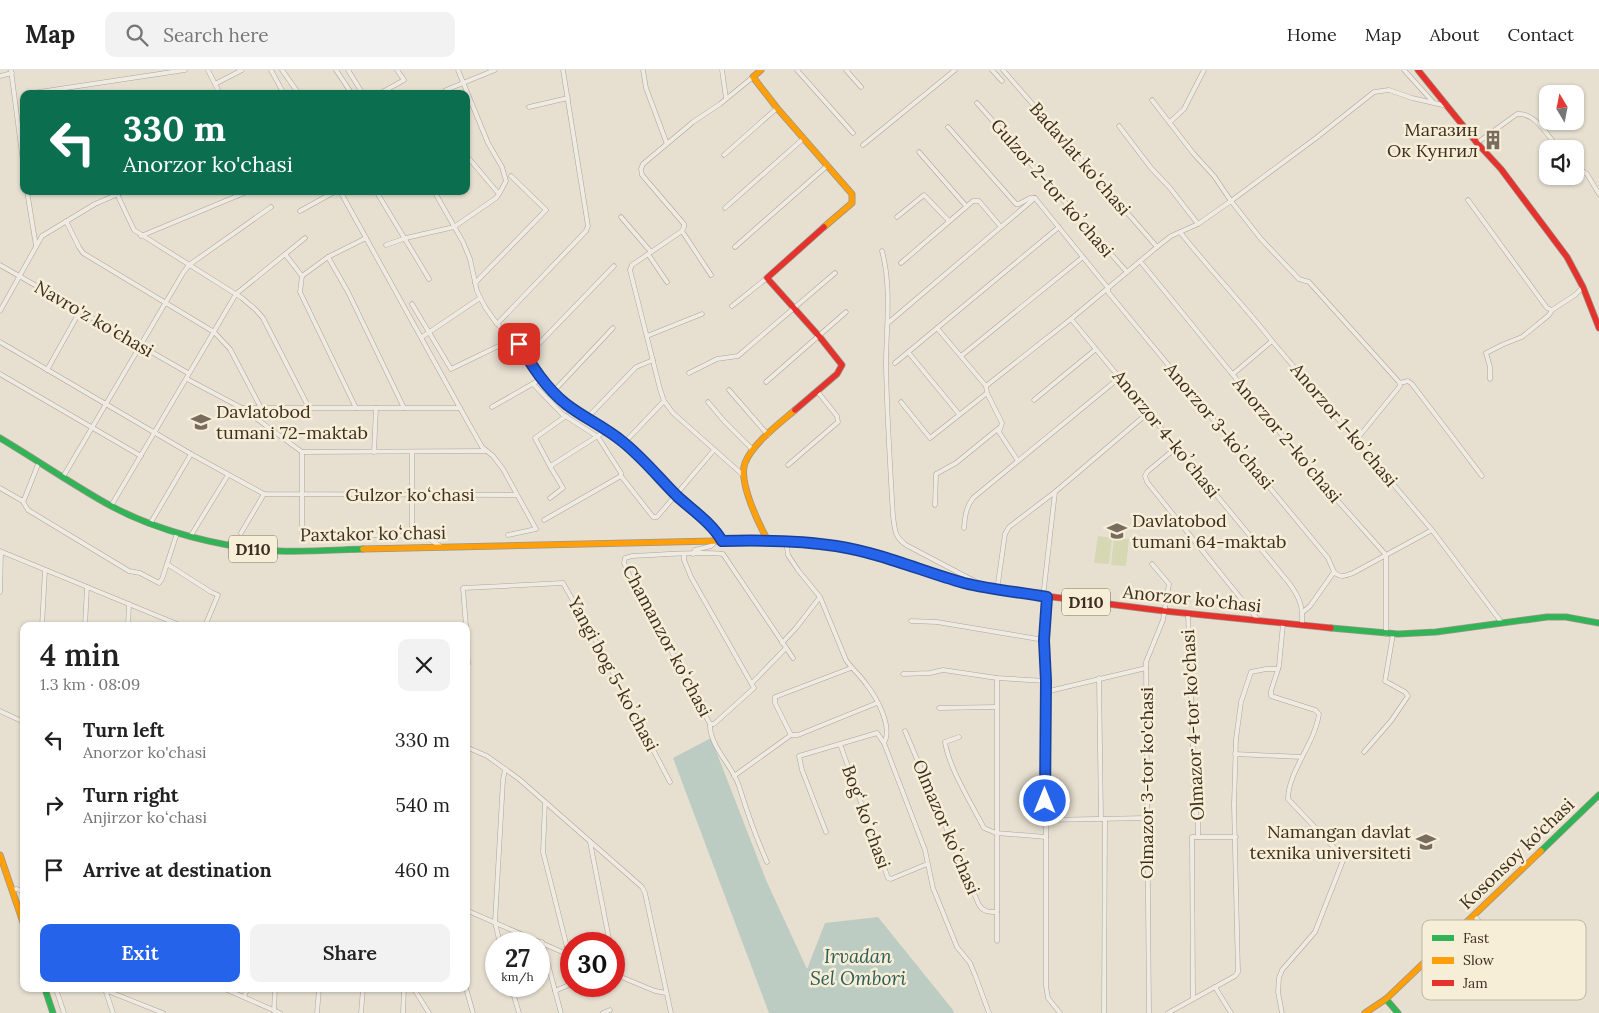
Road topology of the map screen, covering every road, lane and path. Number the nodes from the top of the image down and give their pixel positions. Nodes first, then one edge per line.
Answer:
1 (185, 70) edge
2 (208, 70) edge
3 (242, 70) edge
4 (271, 70) edge
5 (282, 70) edge
6 (336, 70) edge
7 (348, 70) edge
8 (398, 70) edge
9 (458, 70) edge
10 (495, 70) edge
11 (563, 70) edge
12 (643, 70) edge
13 (722, 70) edge
14 (761, 70) edge
15 (798, 70) edge
16 (846, 70) edge
17 (955, 70) edge
18 (992, 70) edge
19 (1003, 70) edge
20 (1204, 70) edge
21 (1418, 70) edge
22 (1403, 71) edge
23 (12, 72) edge
24 (0, 76) edge
25 (753, 77) junction
26 (1002, 81) dead end
27 (464, 83) junction
28 (215, 84) junction
29 (861, 86) dead end
30 (52, 90) edge
31 (218, 90) edge
32 (282, 90) edge
33 (296, 90) edge
34 (349, 90) edge
35 (360, 90) edge
36 (386, 90) edge
37 (446, 90) dead end
38 (467, 90) edge
39 (20, 95) edge
40 (14, 96) junction
41 (470, 98) edge
42 (568, 98) junction
43 (726, 98) junction
44 (1152, 100) dead end
45 (1433, 102) junction
46 (977, 103) dead end
47 (1446, 106) junction
48 (529, 107) dead end
49 (777, 108) junction
50 (1170, 122) junction
51 (1119, 126) dead end
52 (948, 127) dead end
53 (20, 128) edge
54 (854, 133) dead end
55 (804, 138) junction
56 (1551, 140) edge
57 (1477, 143) junction
58 (667, 144) junction
59 (863, 145) dead end
60 (919, 152) dead end
61 (724, 156) dead end
62 (470, 160) edge
63 (828, 165) junction
64 (1584, 172) edge
65 (511, 176) dead end
66 (499, 194) junction
67 (1599, 194) edge
68 (28, 195) edge
69 (115, 195) edge
70 (117, 195) edge
71 (239, 195) edge
72 (329, 195) edge
73 (342, 195) edge
74 (379, 195) edge
75 (436, 195) edge
76 (1035, 198) junction
77 (1468, 200) dead end
78 (1231, 201) junction
79 (966, 206) junction
80 (271, 207) dead end
81 (725, 208) dead end
82 (300, 211) dead end
83 (621, 217) dead end
84 (897, 217) dead end
85 (66, 221) junction
86 (948, 221) junction
87 (1198, 224) junction
88 (1001, 227) junction
89 (1059, 227) junction
90 (454, 228) junction
91 (682, 231) junction
92 (1180, 232) junction
93 (140, 236) junction
94 (305, 238) dead end
95 (366, 238) junction
96 (406, 238) junction
97 (386, 245) dead end
98 (36, 246) junction
99 (735, 247) dead end
100 (1157, 247) junction
101 (882, 250) dead end
102 (649, 253) junction
103 (285, 254) junction
104 (328, 257) junction
105 (1083, 257) junction
106 (1140, 261) junction
107 (901, 262) dead end
108 (0, 265) edge
109 (189, 265) junction
110 (614, 266) dead end
111 (1127, 272) junction
112 (835, 273) dead end
113 (711, 275) dead end
114 (21, 276) junction
115 (302, 276) junction
116 (767, 278) junction
117 (429, 279) dead end
118 (667, 282) dead end
119 (475, 283) junction
120 (1583, 287) junction
121 (1108, 288) junction
122 (236, 294) junction
123 (480, 298) junction
124 (165, 301) junction
125 (412, 304) dead end
126 (732, 306) dead end
127 (794, 308) junction
128 (80, 310) junction
129 (1552, 310) junction
130 (0, 311) edge
131 (846, 312) dead end
132 (702, 314) dead end
133 (1072, 319) junction
134 (888, 323) junction
135 (497, 324) junction
136 (613, 328) dead end
137 (937, 328) junction
138 (1599, 328) edge
139 (214, 332) junction
140 (429, 333) junction
141 (647, 336) junction
142 (819, 336) junction
143 (422, 337) junction
144 (513, 339) junction
145 (1272, 341) junction
146 (0, 342) edge
147 (139, 345) junction
148 (1096, 349) junction
149 (908, 352) junction
150 (961, 356) junction
151 (526, 357) junction
152 (653, 360) junction
153 (895, 363) dead end
154 (46, 370) junction
155 (188, 373) junction
156 (689, 373) dead end
157 (0, 374) edge
158 (1232, 374) junction
159 (541, 378) junction
160 (1120, 378) junction
161 (187, 379) junction
162 (1490, 379) dead end
163 (766, 382) dead end
164 (1400, 383) junction
165 (533, 384) junction
166 (986, 386) junction
167 (729, 390) dead end
168 (817, 391) junction
169 (553, 392) junction
170 (987, 393) junction
171 (1034, 400) dead end
172 (664, 401) junction
173 (708, 402) dead end
174 (901, 402) dead end
175 (105, 403) junction
176 (492, 407) dead end
177 (242, 408) junction
178 (261, 408) junction
179 (309, 408) junction
180 (356, 408) junction
181 (376, 408) junction
182 (404, 408) junction
183 (460, 408) junction
184 (1149, 412) junction
185 (959, 414) junction
186 (566, 416) junction
187 (587, 418) junction
188 (92, 428) junction
189 (999, 428) junction
190 (608, 430) junction
191 (155, 433) junction
192 (768, 435) junction
193 (598, 437) junction
194 (0, 438) edge
195 (1356, 439) junction
196 (624, 443) junction
197 (1176, 447) junction
198 (714, 450) junction
199 (753, 450) junction
200 (488, 451) junction
201 (302, 452) junction
202 (374, 452) junction
203 (412, 452) junction
204 (192, 454) junction
205 (141, 456) junction
206 (1018, 461) junction
207 (39, 462) junction
208 (788, 465) dead end
209 (551, 468) junction
210 (228, 474) junction
211 (621, 476) junction
212 (744, 476) junction
213 (1482, 476) dead end
214 (63, 477) junction
215 (0, 488) edge
216 (1055, 492) junction
217 (264, 494) junction
218 (302, 494) junction
219 (412, 495) junction
220 (517, 495) junction
221 (676, 495) junction
222 (550, 498) dead end
223 (22, 500) junction
224 (934, 505) dead end
225 (111, 506) junction
226 (544, 520) dead end
227 (150, 524) junction
228 (964, 528) dead end
229 (1432, 530) junction
230 (177, 533) junction
231 (241, 533) dead end
232 (508, 535) dead end
233 (412, 536) junction
234 (190, 537) junction
235 (767, 539) junction
236 (786, 540) junction
237 (719, 541) junction
238 (533, 544) joint
239 (442, 547) junction
240 (0, 551) edge
241 (684, 554) junction
242 (694, 554) junction
243 (1386, 555) junction
244 (167, 564) junction
245 (1152, 564) dead end
246 (44, 570) junction
247 (1334, 572) junction
248 (87, 587) junction
249 (988, 588) junction
250 (998, 590) junction
251 (0, 592) edge
252 (820, 597) junction
253 (1045, 597) junction
254 (129, 604) junction
255 (1164, 611) junction
256 (1303, 612) junction
257 (1188, 614) junction
258 (911, 621) dead end
259 (1260, 621) junction
260 (42, 622) edge
261 (85, 622) edge
262 (128, 622) edge
263 (167, 622) edge
264 (207, 622) edge
265 (466, 622) edge
266 (1502, 622) junction
267 (1599, 623) edge
268 (1283, 624) junction
269 (1302, 625) junction
270 (1386, 634) junction
271 (1393, 634) junction
272 (1044, 640) junction
273 (782, 643) junction
274 (786, 648) junction
275 (792, 658) dead end
276 (851, 668) junction
277 (1146, 668) junction
278 (1278, 669) junction
279 (903, 674) dead end
280 (997, 678) junction
281 (1099, 678) junction
282 (1046, 681) junction
283 (752, 684) junction
284 (1045, 692) junction
285 (877, 704) junction
286 (996, 707) junction
287 (939, 708) dead end
288 (0, 711) edge
289 (20, 720) edge
290 (710, 724) junction
291 (904, 731) dead end
292 (791, 735) junction
293 (959, 737) dead end
294 (884, 742) junction
295 (840, 744) junction
296 (470, 749) edge
297 (1364, 752) dead end
298 (1235, 754) junction
299 (1302, 756) junction
300 (505, 769) junction
301 (734, 776) junction
302 (670, 782) dead end
303 (1599, 795) edge
304 (544, 802) junction
305 (1147, 818) junction
306 (1103, 819) junction
307 (1045, 820) junction
308 (826, 832) dead end
309 (996, 833) junction
310 (1046, 837) junction
311 (1198, 837) junction
312 (1236, 837) junction
313 (590, 842) junction
314 (0, 854) edge
315 (767, 862) dead end
316 (927, 864) junction
317 (7, 875) junction
318 (0, 877) edge
319 (12, 890) junction
320 (20, 892) edge
321 (470, 912) edge
322 (997, 912) junction
323 (20, 913) edge
324 (1474, 915) junction
325 (1469, 920) edge
326 (1478, 920) edge
327 (495, 922) junction
328 (497, 932) edge
329 (518, 932) edge
330 (564, 932) edge
331 (608, 932) edge
332 (996, 941) dead end
333 (1422, 965) edge
334 (550, 972) edge
335 (625, 979) edge
336 (1215, 987) junction
337 (560, 989) edge
338 (555, 991) junction
339 (46, 992) edge
340 (57, 992) edge
341 (106, 992) edge
342 (112, 992) edge
343 (232, 992) edge
344 (246, 992) edge
345 (276, 992) edge
346 (319, 992) edge
347 (363, 992) edge
348 (404, 992) edge
349 (416, 992) edge
350 (467, 992) edge
351 (666, 993) junction
352 (244, 997) junction
353 (515, 997) edge
354 (1194, 999) junction
355 (1386, 999) junction
356 (274, 1010) junction
357 (610, 1010) dead end
358 (53, 1013) edge
359 (64, 1013) edge
360 (113, 1013) edge
361 (163, 1013) edge
362 (280, 1013) edge
363 (317, 1013) edge
364 (361, 1013) edge
365 (403, 1013) edge
366 (429, 1013) edge
367 (473, 1013) edge
368 (519, 1013) edge
369 (561, 1013) edge
370 (603, 1013) edge
371 (671, 1013) edge
372 (989, 1013) edge
373 (1060, 1013) edge
374 (1104, 1013) edge
375 (1149, 1013) edge
376 (1168, 1013) edge
377 (1231, 1013) edge
378 (1282, 1013) edge
379 (1365, 1013) edge
380 (1398, 1013) edge

1 - 30 street
2 - 28 street
3 - 28 street
4 - 32 street
5 - 33 street
6 - 34 street
7 - 35 street
8 - 36 street
9 - 27 street
10 - 27 street
11 - 42 street
12 - 58 street
13 - 43 street
14 - 25 main road
15 - 54 street
16 - 29 street
17 - 59 street
18 - 26 street
19 - 100 street, Badavlat koʻchasi
20 - 50 street
21 - 47 main road
22 - 45 street
23 - 24 street
23 - 40 street
25 - 43 street
25 - 49 main road
27 - 37 street
27 - 38 street
28 - 31 street
39 - 40 street
40 - 53 street
41 - 66 street
42 - 48 street
42 - 135 street
43 - 58 street
44 - 50 street
45 - 47 street
45 - 78 street
46 - 111 street, Gulzor 2-tor koʼchasi
47 - 57 main road
49 - 55 main road
49 - 61 street
50 - 78 street
51 - 87 street
52 - 76 street
55 - 63 main road
55 - 81 street
56 - 57 street
57 - 120 main road
58 - 91 street
60 - 79 street
62 - 66 street
63 - 99 street
63 - 116 main road
64 - 67 street
65 - 119 street
66 - 90 street
68 - 98 street
69 - 85 street
70 - 93 street
71 - 93 street
72 - 82 street
73 - 95 street
74 - 96 street
75 - 90 street
76 - 88 street
76 - 89 street, Аnorzor 3-koʼchasi
77 - 129 street
78 - 87 street
78 - 164 street
79 - 86 street
79 - 88 street
80 - 109 street
83 - 102 street
84 - 86 street
85 - 98 street
85 - 124 street
86 - 107 street
87 - 92 street
88 - 134 street
89 - 105 street, Аnorzor 3-koʼchasi
89 - 137 street
90 - 96 street
90 - 119 street
91 - 102 street
91 - 113 street
92 - 100 street
92 - 145 street, Аnorzor 1-koʼchasi
93 - 109 street
94 - 103 street
95 - 104 street
95 - 143 street
96 - 97 street
96 - 117 street
98 - 114 street
100 - 106 street
101 - 134 street
102 - 118 street
102 - 141 street
103 - 115 street
103 - 122 street
104 - 115 street
104 - 182 street
105 - 121 street, Аnorzor 3-koʼchasi
105 - 150 street
106 - 111 street
106 - 158 street, Аnorzor 2-koʼchasi
108 - 114 street, Navro'z ko'chasi
109 - 122 street
109 - 124 street
110 - 151 street
111 - 121 street
112 - 127 street
114 - 128 street, Navro'z ko'chasi
114 - 130 street
115 - 180 street
116 - 126 street
116 - 127 main road
119 - 123 street
120 - 129 street
120 - 138 main road
121 - 133 street
121 - 247 street, Аnorzor 3-koʼchasi
122 - 139 street
122 - 179 street
123 - 135 street
123 - 140 street
124 - 139 street
124 - 147 street
125 - 140 street
127 - 142 main road
127 - 156 street
128 - 147 street, Navro'z ko'chasi
128 - 154 street
129 - 162 street
131 - 142 street
132 - 141 street
133 - 148 street, Аnorzor 4-koʼchasi
133 - 166 street
134 - 249 street
135 - 144 street
136 - 169 street
137 - 149 street
137 - 150 street
139 - 155 street
139 - 178 street
140 - 143 street
140 - 144 street
141 - 152 street
142 - 163 street
142 - 168 main road
143 - 183 street
144 - 151 street
145 - 158 street
145 - 195 street, Аnorzor 1-koʼchasi
146 - 154 street
147 - 155 street, Navro'z ko'chasi
147 - 175 street
148 - 160 street, Аnorzor 4-koʼchasi
148 - 171 street
149 - 153 street
149 - 185 street
150 - 166 street
151 - 159 street
152 - 172 street
152 - 187 street
154 - 175 street
155 - 161 street
157 - 188 street
158 - 243 street, Аnorzor 2-koʼchasi
159 - 165 street
159 - 169 street
160 - 184 street, Аnorzor 4-koʼchasi
160 - 206 street
161 - 177 street
161 - 191 street
164 - 195 street
164 - 213 street
165 - 176 street
165 - 186 street
166 - 170 street
167 - 192 street
168 - 192 main road
168 - 208 street
169 - 187 street
170 - 185 street
170 - 189 street
172 - 196 street
172 - 198 street
173 - 199 street
174 - 185 street
175 - 188 street
175 - 191 street
177 - 178 street
177 - 201 street
178 - 179 street
179 - 180 street
180 - 181 street
181 - 182 street
181 - 202 street
182 - 183 street
183 - 200 street
184 - 197 street, Аnorzor 4-koʼchasi
184 - 216 street
186 - 193 street
186 - 209 street
187 - 190 street
188 - 205 street
188 - 214 street
189 - 206 street
189 - 224 street
190 - 193 street
190 - 196 street
191 - 204 street
191 - 205 street
192 - 199 main road
193 - 209 street
193 - 211 street
194 - 207 main road, Paxtakor koʻchasi / D110
195 - 229 street, Аnorzor 1-koʼchasi
196 - 221 street
197 - 256 street, Аnorzor 4-koʼchasi
197 - 259 street
198 - 212 street
198 - 221 street
199 - 212 main road
200 - 203 street
200 - 220 street
201 - 202 street
201 - 218 street
202 - 203 street
203 - 219 street
204 - 210 street
204 - 227 street
205 - 225 street
206 - 228 street
207 - 214 main road, Paxtakor koʻchasi / D110
207 - 223 street
209 - 222 street
210 - 217 street
210 - 234 street
211 - 221 street
211 - 226 street
212 - 235 main road
214 - 225 main road, Paxtakor koʻchasi / D110
215 - 223 street
216 - 250 street
216 - 253 street
217 - 218 street, Gulzor koʻchasi
217 - 231 street
218 - 219 street, Gulzor koʻchasi
218 - 233 street
219 - 220 street, Gulzor koʻchasi
219 - 233 street
220 - 232 street
221 - 237 street
223 - 244 street
225 - 227 main road, Paxtakor koʻchasi / D110
227 - 230 main road, Paxtakor koʻchasi / D110
229 - 243 street
229 - 266 street, Аnorzor 1-koʼchasi
230 - 234 main road, Paxtakor koʻchasi / D110
230 - 244 street
233 - 239 street
234 - 239 main road, Paxtakor koʻchasi / D110
235 - 236 main road, Anorzor ko'chasi / D110
235 - 237 main road, Anorzor ko'chasi / D110
236 - 249 main road, Anorzor ko'chasi / D110
236 - 252 street
237 - 238 main road, Anorzor ko'chasi / D110
237 - 242 street
238 - 239 main road, Paxtakor koʻchasi / D110
240 - 246 street
240 - 251 street
241 - 242 street, Chamanzor koʻchasi
241 - 283 street
241 - 290 street, Chamanzor koʻchasi
242 - 273 street, Chamanzor koʻchasi
243 - 247 street
243 - 270 street
244 - 264 street
245 - 255 street, Olmazor 3-tor ko'chasi
246 - 248 street
246 - 260 street
247 - 256 street
248 - 254 street
248 - 261 street
249 - 250 main road, Anorzor ko'chasi / D110
250 - 253 main road, Anorzor ko'chasi / D110
252 - 273 street
252 - 276 street
253 - 255 main road, Anorzor ko'chasi / D110
253 - 272 street
254 - 262 street
254 - 263 street
255 - 257 main road, Anorzor ko'chasi / D110
255 - 277 street, Olmazor 3-tor ko'chasi
256 - 269 street, Аnorzor 4-koʼchasi
257 - 259 main road, Anorzor ko'chasi / D110
257 - 311 street, Olmazor 4-tor ko'chasi
258 - 272 street
259 - 268 main road, Anorzor ko'chasi / D110
265 - 302 street, Yangi bog 5-koʼchasi
266 - 267 main road, Anorzor ko'chasi / D110
266 - 271 main road, Anorzor ko'chasi / D110
268 - 269 main road, Anorzor ko'chasi / D110
268 - 278 street
269 - 270 main road, Anorzor ko'chasi / D110
270 - 271 main road, Anorzor ko'chasi / D110
271 - 297 street
272 - 282 street
273 - 274 street, Chamanzor koʻchasi
274 - 275 street, Chamanzor koʻchasi
274 - 283 street, Chamanzor koʻchasi
276 - 285 street
276 - 292 street
277 - 281 street
277 - 305 street, Olmazor 3-tor ko'chasi
278 - 298 street
278 - 299 street
279 - 280 street
280 - 282 street
280 - 286 street, Olmazor koʻchasi
281 - 284 street
281 - 306 street
282 - 284 street
283 - 290 street, Chamanzor koʻchasi
284 - 307 street
285 - 292 street
285 - 294 street
286 - 287 street
286 - 309 street, Olmazor koʻchasi
288 - 289 street
290 - 301 street, Chamanzor koʻchasi
291 - 322 street, Olmazor koʻchasi
292 - 301 street
293 - 309 street, Olmazor koʻchasi
294 - 295 street, Bogʻ koʻchasi
294 - 316 street
295 - 308 street, Bogʻ koʻchasi
295 - 316 street, Bogʻ koʻchasi
296 - 300 street
298 - 299 street
298 - 312 street
299 - 378 street
300 - 304 street
300 - 327 street
301 - 315 street, Chamanzor koʻchasi
303 - 324 main road, Kosonsoy ko’chasi
304 - 313 street
304 - 330 street
305 - 306 street
305 - 375 street, Olmazor 3-tor ko'chasi
306 - 307 street
306 - 374 street
307 - 310 street
309 - 310 street
309 - 322 street, Olmazor koʻchasi
310 - 373 street
311 - 312 street, Olmazor 4-tor ko'chasi
311 - 354 street, Olmazor 4-tor ko'chasi
312 - 336 street
313 - 331 street
313 - 351 street
314 - 317 main road
316 - 372 street
317 - 318 street
317 - 319 main road
319 - 320 street
319 - 323 main road
321 - 327 street
322 - 332 street, Olmazor koʻchasi
324 - 325 main road, Kosonsoy ko’chasi
324 - 326 street
327 - 328 street
327 - 329 street
333 - 355 main road, Kosonsoy ko’chasi
334 - 338 street
335 - 351 street
336 - 354 street
336 - 377 street
337 - 338 street
338 - 369 street
339 - 358 main road
340 - 359 street
341 - 360 street
342 - 361 street
343 - 352 street
344 - 352 street
345 - 356 street
346 - 363 street
347 - 364 street
348 - 365 street
349 - 366 street
350 - 367 street
351 - 371 street
352 - 356 street
353 - 368 street
354 - 376 street
355 - 379 main road, Kosonsoy ko’chasi
355 - 380 main road
356 - 362 street
357 - 370 street

